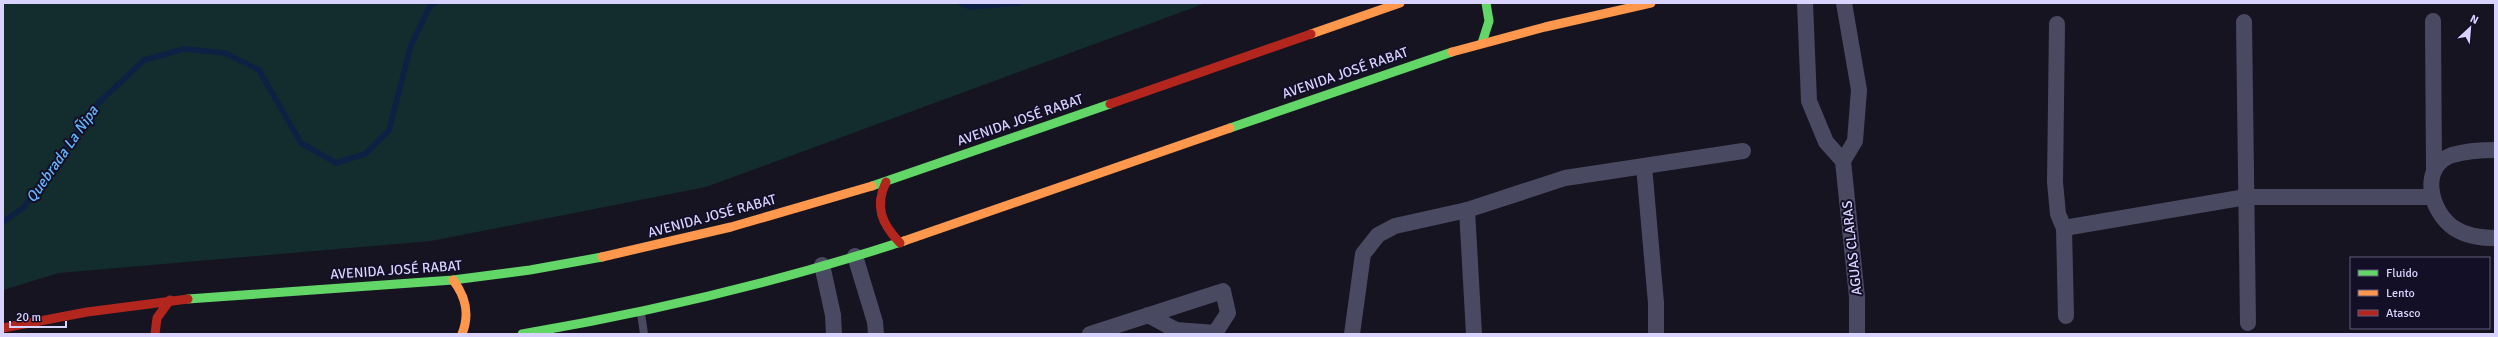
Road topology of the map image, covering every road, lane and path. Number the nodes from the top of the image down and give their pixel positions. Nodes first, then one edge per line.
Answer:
1 (1400, 3) edge
2 (1486, 3) edge
3 (1651, 3) edge
4 (1805, 3) edge
5 (1844, 3) edge
6 (2433, 21) dead end
7 (2244, 22) dead end
8 (2057, 24) dead end
9 (1482, 44) junction
10 (2495, 150) edge
11 (1743, 152) dead end
12 (1843, 161) junction
13 (1644, 166) junction
14 (2434, 171) junction
15 (886, 182) junction
16 (2246, 197) junction
17 (2431, 197) junction
18 (1467, 210) junction
19 (2064, 228) junction
20 (2495, 238) edge
21 (900, 243) junction
22 (855, 256) junction
23 (822, 265) junction
24 (453, 280) junction
25 (170, 300) junction
26 (640, 312) junction
27 (1148, 315) dead end
28 (2066, 316) dead end
29 (2248, 323) dead end
30 (3, 328) edge
31 (155, 334) edge
32 (462, 334) edge
33 (522, 334) edge
34 (644, 334) edge
35 (834, 334) edge
36 (876, 334) edge
37 (1090, 334) edge
38 (1352, 334) edge
39 (1474, 334) edge
40 (1656, 334) edge
41 (1857, 334) edge

1 - 15 street, AVENIDA JOSÉ RABAT
2 - 9 street
3 - 9 street, AVENIDA JOSÉ RABAT
4 - 12 street
5 - 12 street
6 - 14 street
7 - 16 street
8 - 19 street
9 - 21 street, AVENIDA JOSÉ RABAT
10 - 14 street
11 - 13 street
12 - 41 street, AGUAS CLARAS
13 - 18 street
13 - 40 street
14 - 17 street
15 - 21 street
15 - 24 street, AVENIDA JOSÉ RABAT
16 - 17 street
16 - 19 street
16 - 29 street
17 - 20 street
18 - 38 street
18 - 39 street
19 - 28 street
21 - 22 street, AVENIDA JOSÉ RABAT
22 - 23 street, AVENIDA JOSÉ RABAT
22 - 36 street
23 - 26 street, AVENIDA JOSÉ RABAT
23 - 35 street
24 - 25 street, AVENIDA JOSÉ RABAT
24 - 32 street
25 - 30 street, AVENIDA JOSÉ RABAT
25 - 31 street
26 - 33 street, AVENIDA JOSÉ RABAT
26 - 34 lane
27 - 37 street

